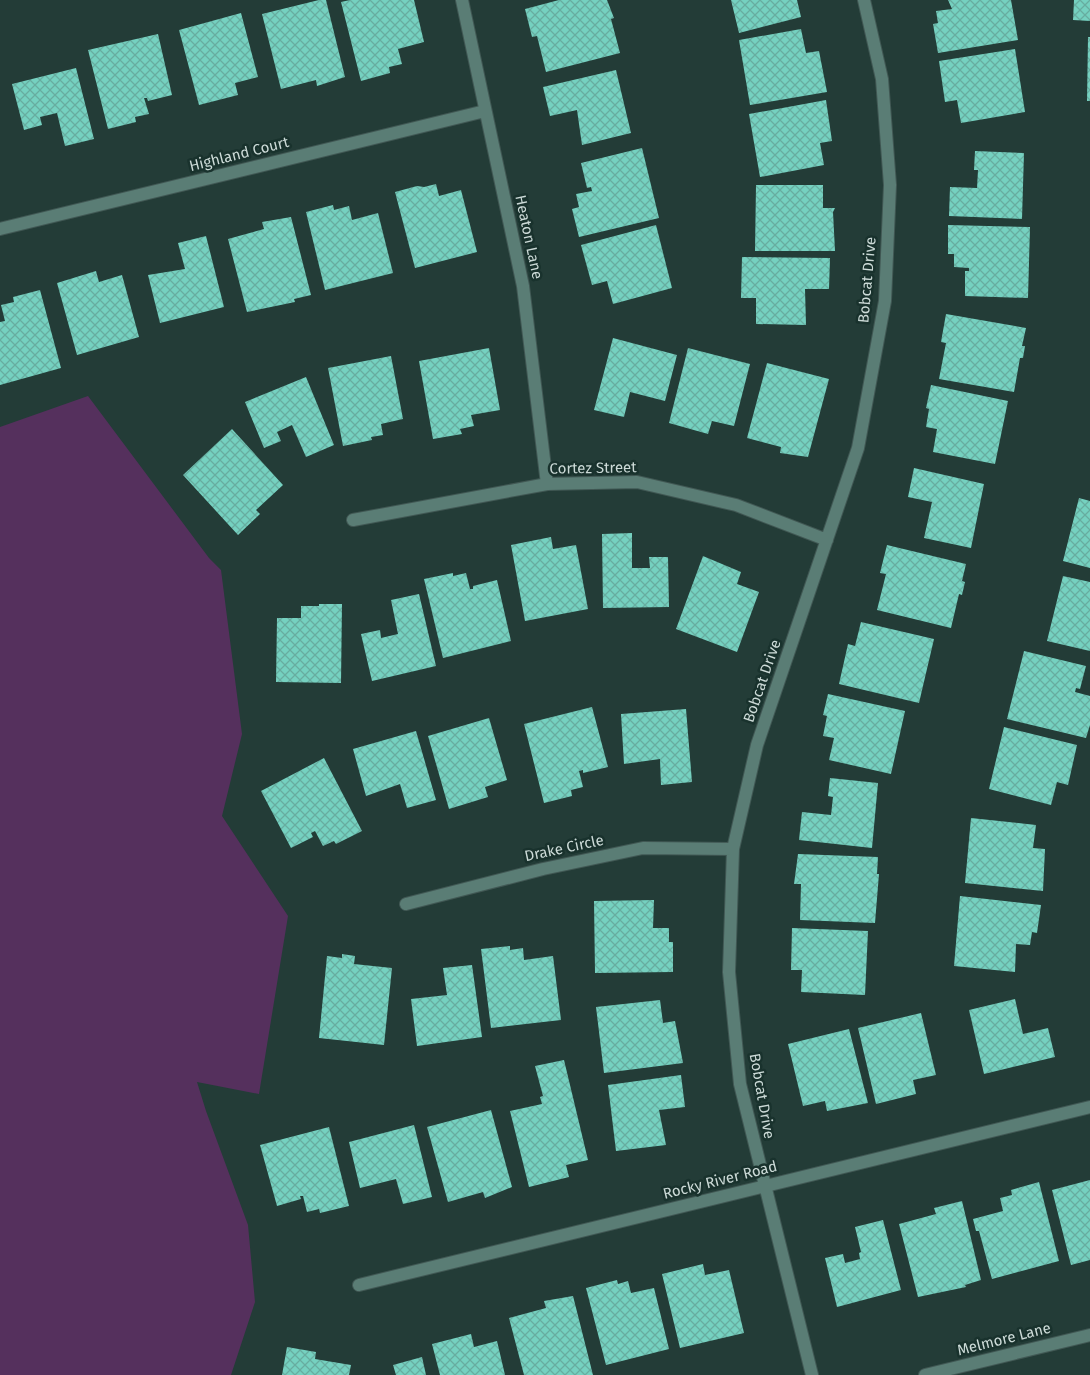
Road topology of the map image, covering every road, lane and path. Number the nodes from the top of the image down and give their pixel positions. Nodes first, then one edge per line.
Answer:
1 (462, 0) edge
2 (864, 0) edge
3 (485, 111) junction
4 (0, 228) edge
5 (547, 484) junction
6 (353, 520) dead end
7 (827, 540) junction
8 (733, 849) junction
9 (406, 904) dead end
10 (1090, 1107) edge
11 (763, 1186) junction
12 (359, 1285) dead end
13 (1090, 1335) edge
14 (812, 1375) edge
15 (925, 1375) edge

1 - 3 street, Heaton Lane
2 - 7 street, Bobcat Drive
3 - 4 street, Highland Court
3 - 5 street, Heaton Lane
5 - 6 street, Cortez Street
5 - 7 street, Cortez Street
7 - 8 street, Bobcat Drive
8 - 9 street, Drake Circle
8 - 11 street, Bobcat Drive
10 - 11 street, Rocky River Road
11 - 12 street, Rocky River Road
11 - 14 street, Bobcat Drive
13 - 15 street, Melmore Lane

